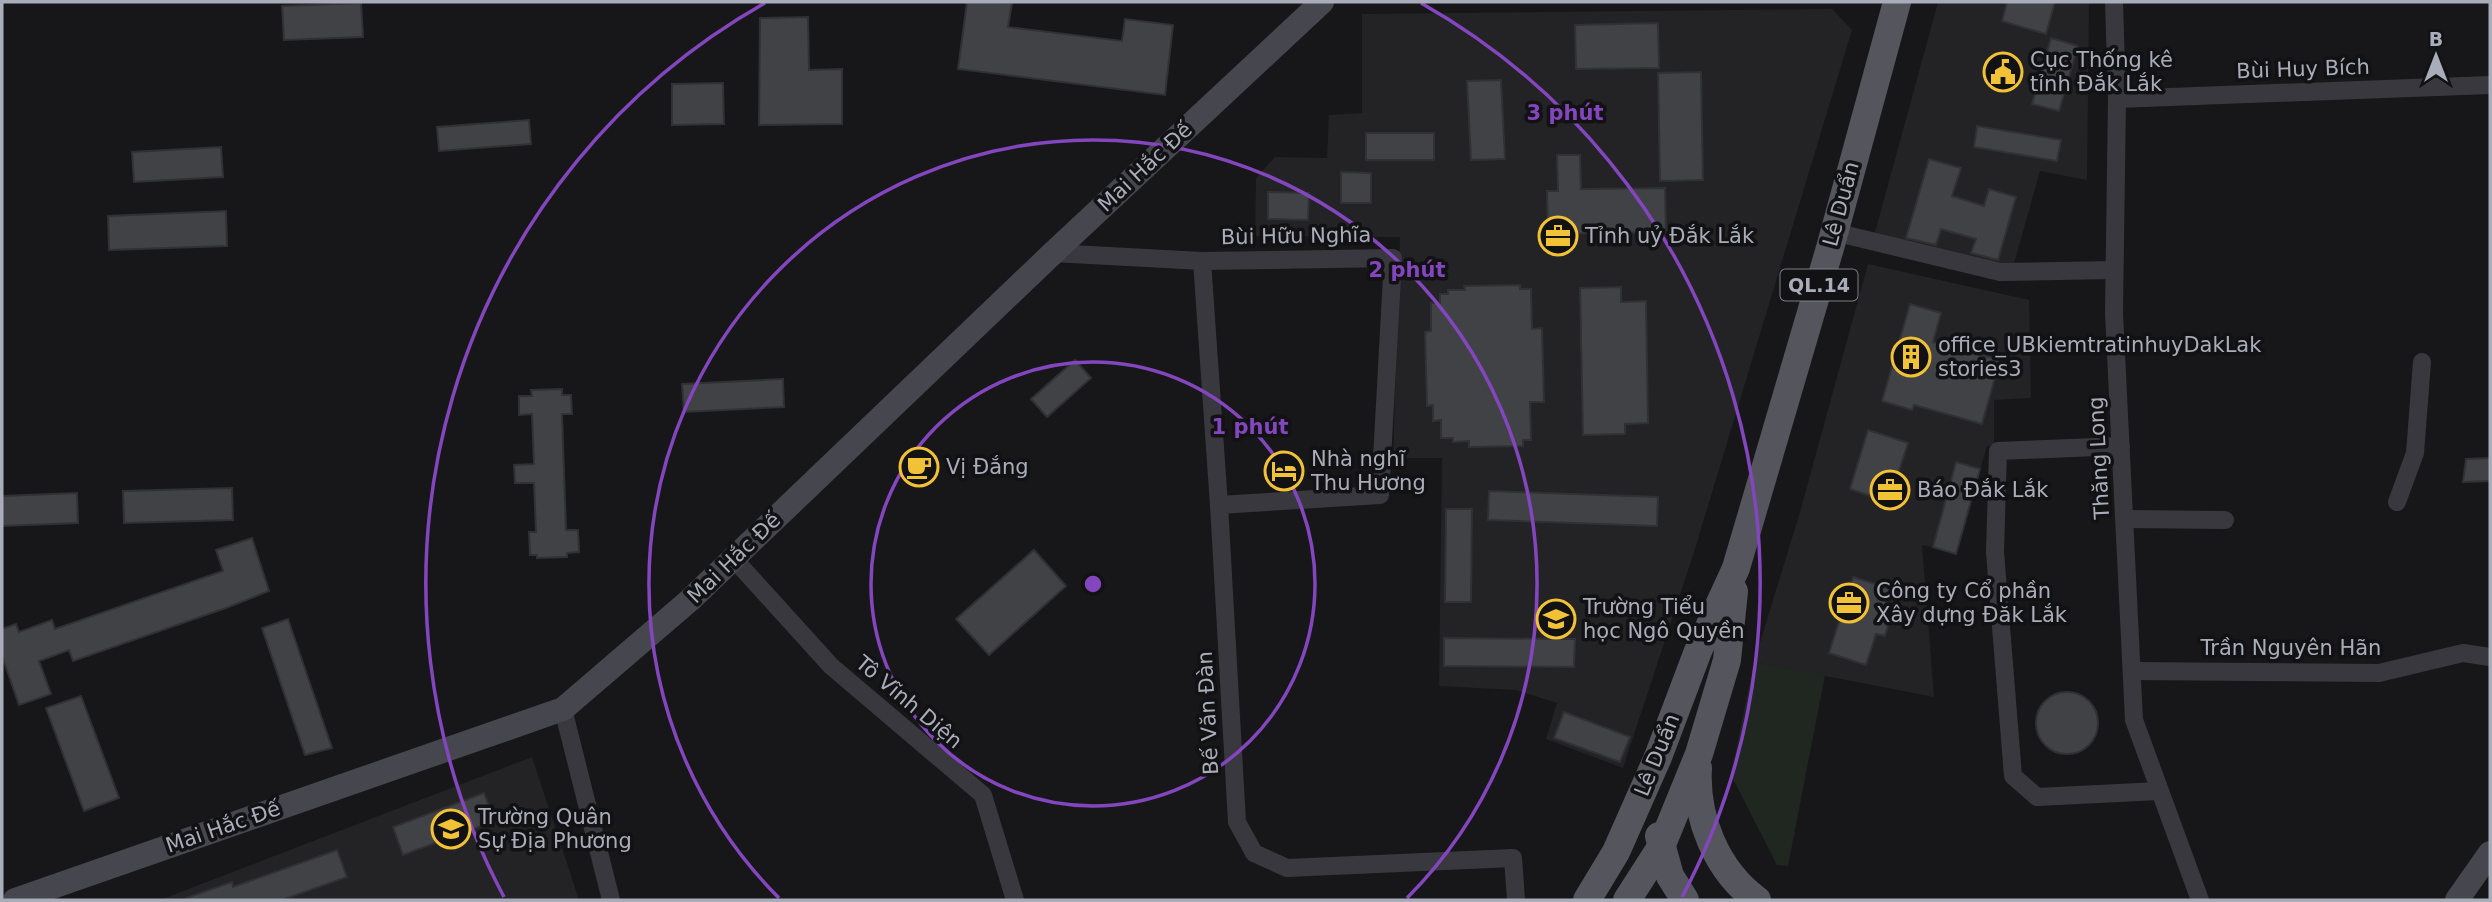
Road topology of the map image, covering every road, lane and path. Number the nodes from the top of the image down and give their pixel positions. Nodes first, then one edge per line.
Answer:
1 (1322, 2) edge
2 (1897, 2) edge
3 (2113, 2) edge
4 (2490, 85) edge
5 (2118, 99) junction
6 (1834, 232) junction
7 (1053, 253) junction
8 (1202, 261) junction
9 (2114, 270) junction
10 (2422, 362) dead end
11 (2121, 446) junction
12 (2397, 502) dead end
13 (1219, 505) junction
14 (2125, 519) junction
15 (2225, 520) dead end
16 (734, 559) junction
17 (1736, 568) junction
18 (2490, 657) edge
19 (2132, 671) junction
20 (563, 709) junction
21 (1699, 754) junction
22 (1658, 757) junction
23 (2159, 791) junction
24 (1661, 847) junction
25 (2490, 853) edge
26 (16, 900) edge
27 (611, 900) edge
28 (1016, 900) edge
29 (1516, 900) edge
30 (1587, 900) edge
31 (1627, 900) edge
32 (1685, 900) edge
33 (1757, 900) edge
34 (2200, 900) edge
35 (2457, 900) edge

1 - 7 street, Mai Hắc Đế
2 - 6 main road, Lê Duẩn / QL.14
3 - 5 street, Thăng Long
4 - 5 street, Bùi Huy Bích
5 - 9 street, Thăng Long
6 - 9 street
6 - 17 main road, Lê Duẩn / QL.14
7 - 8 street, Bùi Hữu Nghĩa
7 - 16 street, Mai Hắc Đế
8 - 13 street, Bế Văn Đàn
8 - 13 street, Bùi Hữu Nghĩa
9 - 11 street, Thăng Long
10 - 12 street
11 - 14 street, Thăng Long
11 - 23 street
13 - 29 street, Bế Văn Đàn
14 - 15 street
14 - 19 street, Thăng Long
16 - 20 street, Mai Hắc Đế
16 - 28 street, Tô Vĩnh Diện
17 - 21 main road, Lê Duẩn / QL.14
17 - 22 main road, Lê Duẩn / QL.14
18 - 19 street, Trần Nguyên Hãn
19 - 23 street, Thăng Long
20 - 26 street, Mai Hắc Đế
20 - 27 street
21 - 24 main road, Lê Duẩn / QL.14
21 - 33 main road
22 - 24 main road
22 - 30 main road, Lê Duẩn / QL.14
23 - 34 street, Thăng Long
24 - 31 main road, Lê Duẩn / QL.14
24 - 32 main road
25 - 35 street

